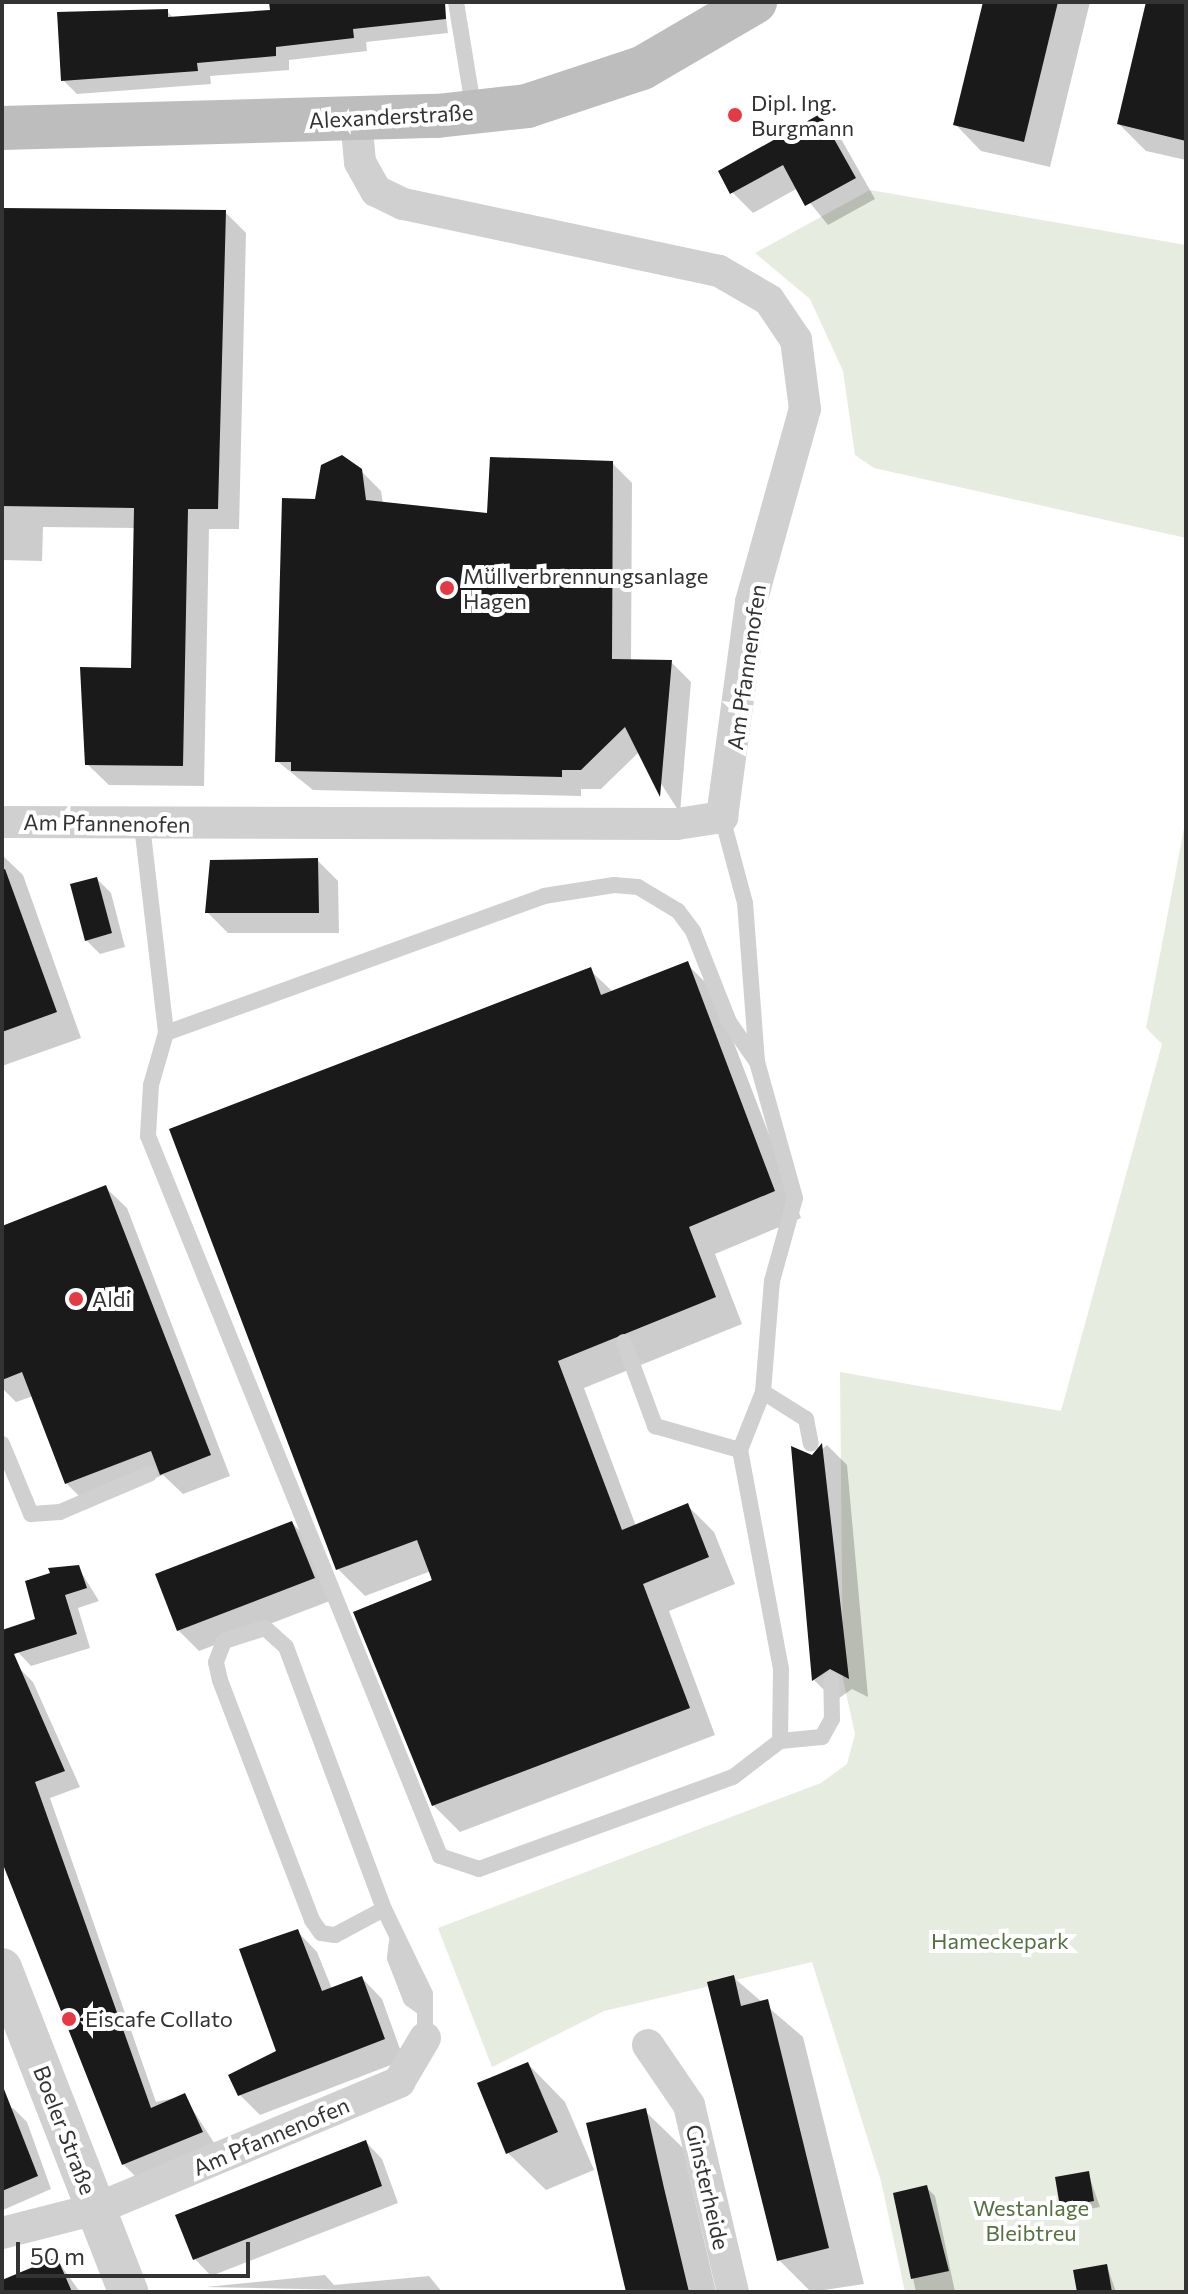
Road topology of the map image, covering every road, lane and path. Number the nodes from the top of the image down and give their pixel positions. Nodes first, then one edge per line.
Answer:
1 (456, 2) edge
2 (755, 2) edge
3 (474, 113) junction
4 (356, 119) junction
5 (2, 128) edge
6 (722, 817) junction
7 (2, 822) edge
8 (142, 825) junction
9 (166, 1033) junction
10 (757, 1062) junction
11 (624, 1342) dead end
12 (763, 1392) junction
13 (2, 1444) edge
14 (811, 1444) dead end
15 (740, 1450) junction
16 (149, 1474) dead end
17 (831, 1680) dead end
18 (780, 1741) junction
19 (384, 1909) junction
20 (2, 1968) edge
21 (425, 2024) joint
22 (648, 2045) dead end
23 (96, 2209) junction
24 (2, 2233) edge
25 (128, 2292) edge
26 (733, 2292) edge

1 - 3 lane
2 - 3 main road, Alexanderstraße
3 - 4 main road, Alexanderstraße
4 - 5 main road, Alexanderstraße
4 - 6 street, Am Pfannenofen
6 - 8 street, Am Pfannenofen
6 - 10 lane
7 - 8 street, Am Pfannenofen
8 - 9 lane
9 - 10 lane
9 - 18 lane
10 - 12 lane
11 - 15 lane
12 - 14 lane
12 - 15 lane
13 - 16 lane
15 - 18 lane
17 - 18 lane
19 - 19 lane
19 - 21 lane
20 - 23 street, Boeler Straße
21 - 23 street, Am Pfannenofen
22 - 26 street, Ginsterheide
23 - 24 street, Am Pfannenofen
23 - 25 street, Boeler Straße

